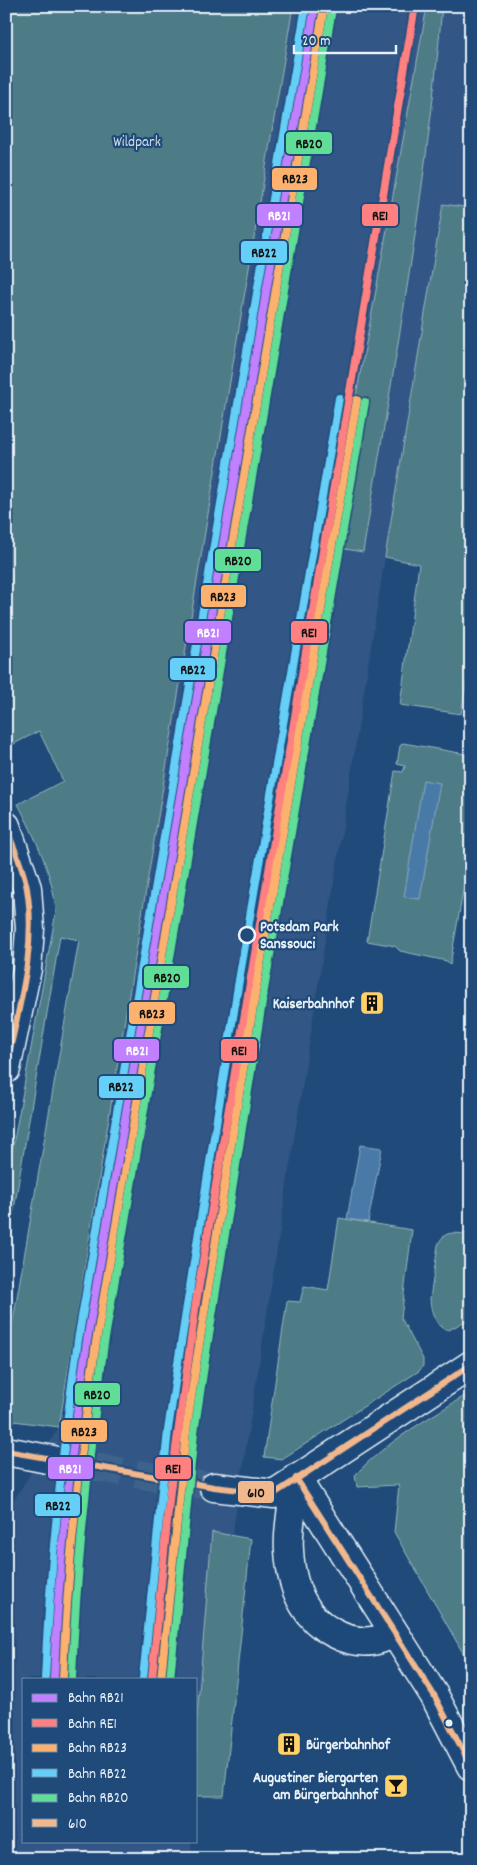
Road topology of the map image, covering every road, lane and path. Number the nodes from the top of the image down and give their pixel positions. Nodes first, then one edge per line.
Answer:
1 (6, 826) edge
2 (6, 1069) edge
3 (471, 1365) edge
4 (6, 1450) edge
5 (53, 1460) tunnel mouth
6 (296, 1478) junction
7 (214, 1486) tunnel mouth
8 (394, 1634) junction
9 (471, 1766) edge

1 - 2 street
3 - 6 street
4 - 5 street
6 - 7 street
6 - 8 street
6 - 8 street
8 - 9 street

